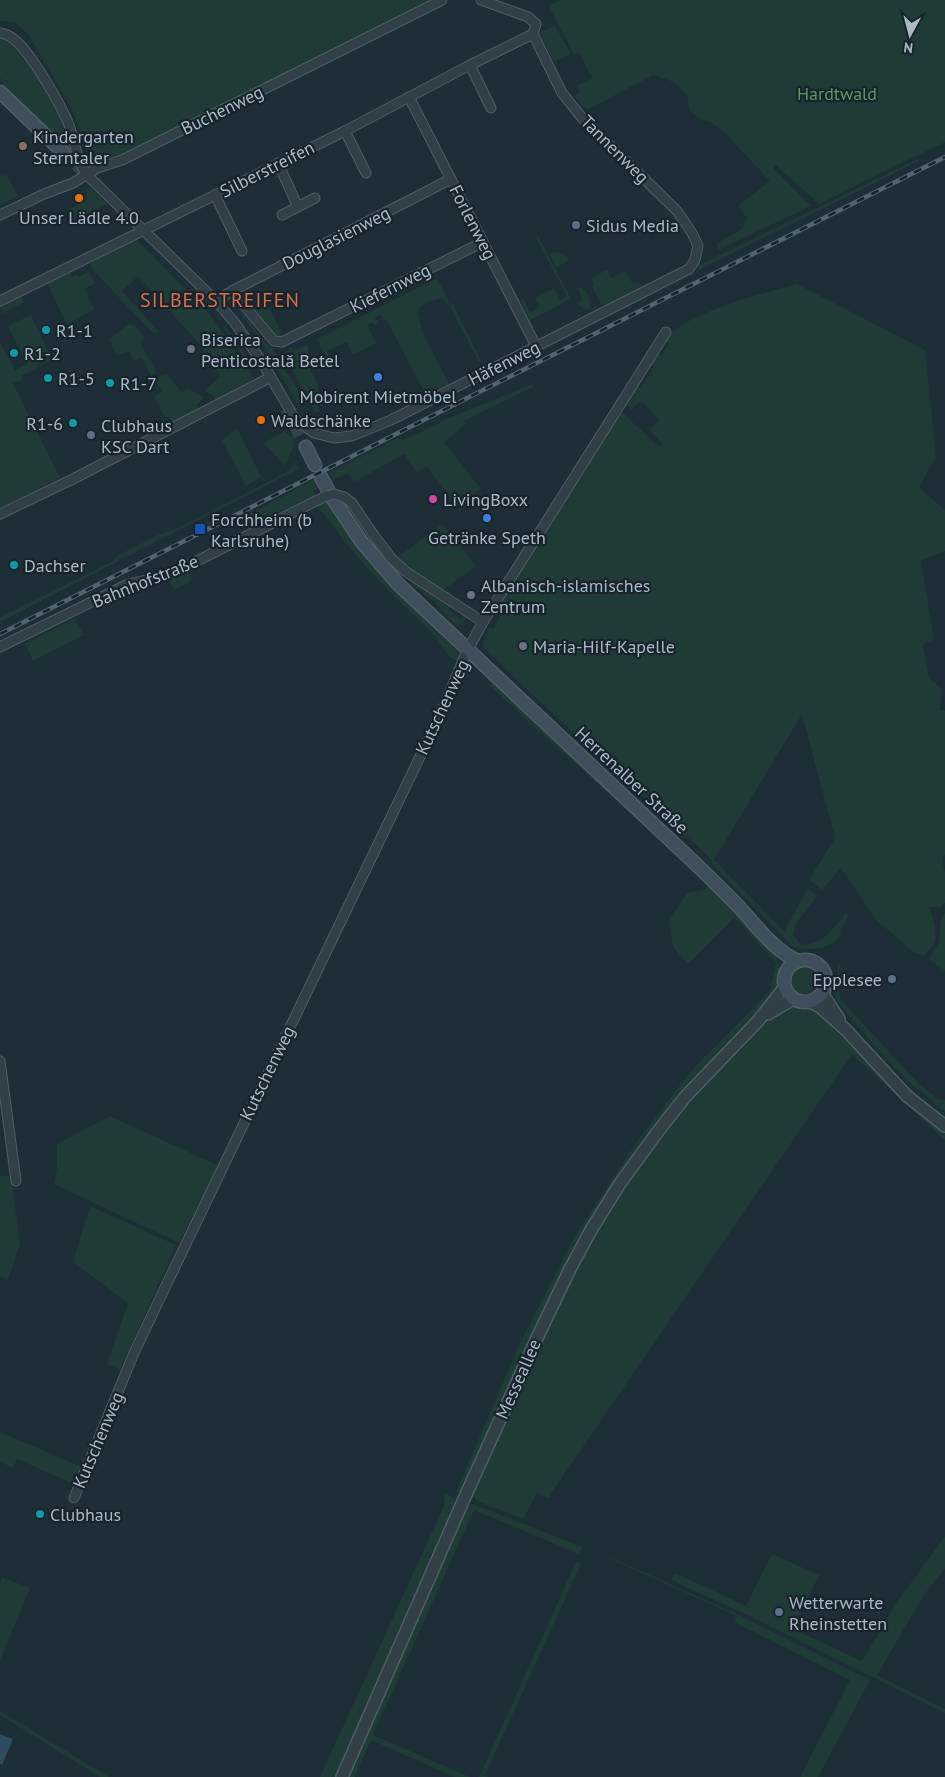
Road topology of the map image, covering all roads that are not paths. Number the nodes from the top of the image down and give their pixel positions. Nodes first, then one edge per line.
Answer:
1 (442, 0) edge
2 (481, 0) edge
3 (0, 33) edge
4 (533, 34) junction
5 (470, 65) junction
6 (0, 92) edge
7 (409, 97) junction
8 (491, 108) dead end
9 (344, 131) junction
10 (63, 152) tunnel mouth
11 (278, 163) junction
12 (366, 172) dead end
13 (87, 175) junction
14 (451, 179) junction
15 (215, 194) junction
16 (315, 198) dead end
17 (298, 207) junction
18 (0, 215) edge
19 (282, 215) dead end
20 (144, 231) junction
21 (483, 242) junction
22 (242, 251) dead end
23 (695, 260) joint
24 (232, 291) junction
25 (219, 300) junction
26 (0, 301) edge
27 (666, 332) dead end
28 (536, 346) junction
29 (271, 377) junction
30 (306, 447) tunnel mouth
31 (315, 465) dead end
32 (321, 477) dead end
33 (333, 496) junction
34 (0, 514) edge
35 (483, 622) junction
36 (470, 646) junction
37 (0, 647) edge
38 (767, 939) junction
39 (798, 961) junction
40 (786, 972) junction
41 (784, 988) junction
42 (822, 993) junction
43 (793, 999) junction
44 (810, 1002) junction
45 (758, 1021) junction
46 (845, 1029) junction
47 (0, 1061) edge
48 (945, 1126) edge
49 (16, 1181) dead end
50 (74, 1498) dead end
51 (342, 1777) edge

1 - 13 street, Buchenweg
2 - 4 street, Tannenweg
3 - 13 street
4 - 5 street, Silberstreifen
4 - 23 street, Tannenweg
5 - 7 street, Silberstreifen
5 - 8 street
6 - 10 main road
7 - 9 street, Silberstreifen
7 - 14 street, Forlenweg
9 - 11 street, Silberstreifen
9 - 12 street
11 - 15 street, Silberstreifen
11 - 17 street
13 - 18 street, Buchenweg
13 - 20 street
14 - 21 street, Forlenweg
14 - 24 street, Douglasienweg
15 - 20 street, Silberstreifen
15 - 22 street
16 - 17 street
17 - 19 street
20 - 25 street
20 - 26 street, Silberstreifen
21 - 24 street, Kiefernweg
21 - 28 street, Forlenweg
23 - 28 street, Häfenweg
24 - 25 street, Douglasienweg
25 - 29 street
27 - 35 street, Kutschenweg
28 - 29 street, Häfenweg
29 - 34 street
30 - 31 main road
32 - 33 main road, Herrenalber Straße
33 - 35 street, Herrenalber Straße
33 - 36 main road, Herrenalber Straße
33 - 37 street, Bahnhofstraße
35 - 36 street, Kutschenweg
36 - 38 main road, Herrenalber Straße
36 - 50 street, Kutschenweg
38 - 39 main road, Herrenalber Straße
38 - 40 main road, Herrenalber Straße
39 - 40 main road
39 - 42 main road
40 - 41 main road
41 - 43 main road
41 - 45 street, Messeallee
42 - 44 main road
42 - 46 street
43 - 44 main road
43 - 45 street, Messeallee
44 - 46 street
45 - 51 street, Messeallee
46 - 48 street
47 - 49 street

